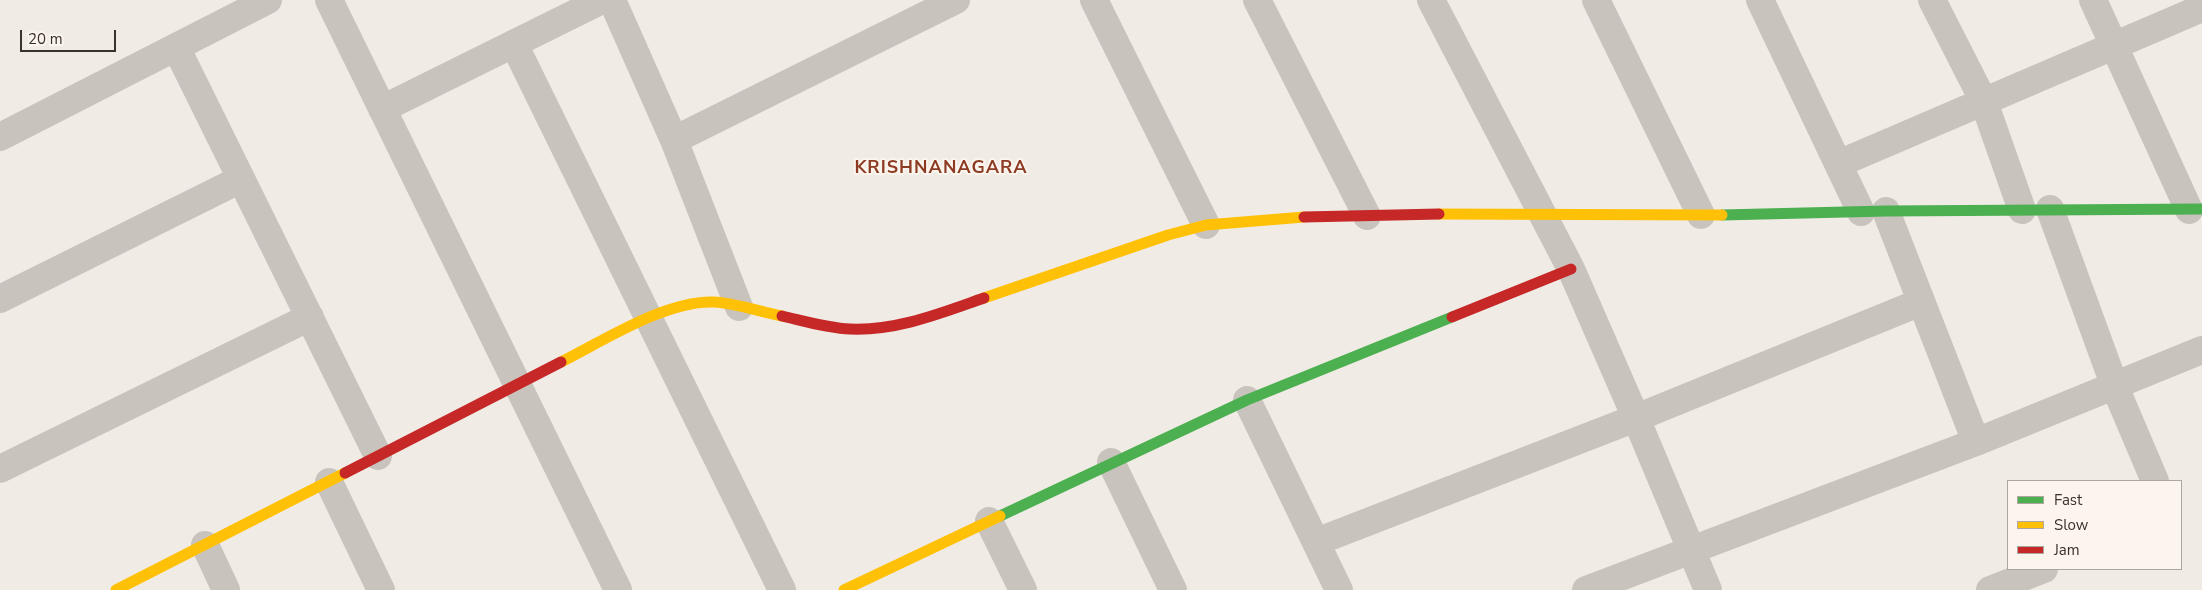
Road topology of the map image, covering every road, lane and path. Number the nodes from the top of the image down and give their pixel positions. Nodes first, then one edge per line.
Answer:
1 (268, 0) edge
2 (329, 0) edge
3 (602, 0) edge
4 (612, 0) edge
5 (956, 0) edge
6 (1094, 0) edge
7 (1257, 0) edge
8 (1431, 0) edge
9 (1596, 0) edge
10 (1760, 0) edge
11 (1932, 0) edge
12 (2093, 0) edge
13 (2202, 8) edge
14 (514, 44) junction
15 (2115, 45) junction
16 (176, 47) junction
17 (1984, 102) junction
18 (382, 109) junction
19 (0, 136) edge
20 (674, 140) junction
21 (1838, 164) junction
22 (241, 179) junction
23 (2050, 209) junction
24 (2195, 209) edge
25 (2022, 210) junction
26 (1874, 211) junction
27 (1542, 213) junction
28 (1701, 215) junction
29 (1367, 216) junction
30 (1206, 225) junction
31 (1572, 269) junction
32 (0, 298) edge
33 (1922, 302) junction
34 (739, 307) junction
35 (310, 317) junction
36 (647, 318) junction
37 (2202, 350) edge
38 (518, 385) junction
39 (2115, 387) junction
40 (1247, 400) junction
41 (1636, 418) junction
42 (1976, 442) junction
43 (378, 456) junction
44 (1111, 462) junction
45 (0, 469) edge
46 (2155, 480) edge
47 (329, 482) junction
48 (989, 521) junction
49 (1316, 542) junction
50 (205, 545) junction
51 (1692, 551) junction
52 (2041, 570) edge
53 (874, 584) edge
54 (116, 590) edge
55 (226, 590) edge
56 (381, 590) edge
57 (618, 590) edge
58 (782, 590) edge
59 (844, 590) edge
60 (1023, 590) edge
61 (1173, 590) edge
62 (1339, 590) edge
63 (1586, 590) edge
64 (1708, 590) edge
65 (1990, 590) edge

1 - 16 street
2 - 18 street
3 - 14 street
4 - 20 street
5 - 20 street
6 - 30 street
7 - 29 street
8 - 27 street
9 - 28 street
10 - 21 street
11 - 17 street
12 - 15 street
13 - 15 street
14 - 18 street
14 - 36 street
15 - 17 street
15 - 24 street
16 - 19 street
16 - 22 street
17 - 21 street
17 - 25 street
18 - 38 street
20 - 34 street
21 - 26 street
22 - 32 street
22 - 35 street
23 - 24 street
23 - 25 street
23 - 39 street
25 - 26 street
26 - 28 street
26 - 33 street
27 - 28 street
27 - 29 street
27 - 31 street
29 - 30 street
30 - 34 street
31 - 40 street
31 - 41 street
33 - 41 street
33 - 42 street
34 - 36 street
35 - 43 street
35 - 45 street
36 - 38 street
36 - 58 street
37 - 39 street
38 - 43 street
38 - 57 street
39 - 42 street
39 - 46 street
40 - 44 street
40 - 49 street
41 - 49 street
41 - 51 street
42 - 51 street
43 - 47 street
44 - 48 street
44 - 61 street
47 - 50 street
47 - 56 street
48 - 53 street
48 - 60 street
49 - 62 street
50 - 54 street
50 - 55 street
51 - 63 street
51 - 64 street
52 - 65 street
53 - 59 street

